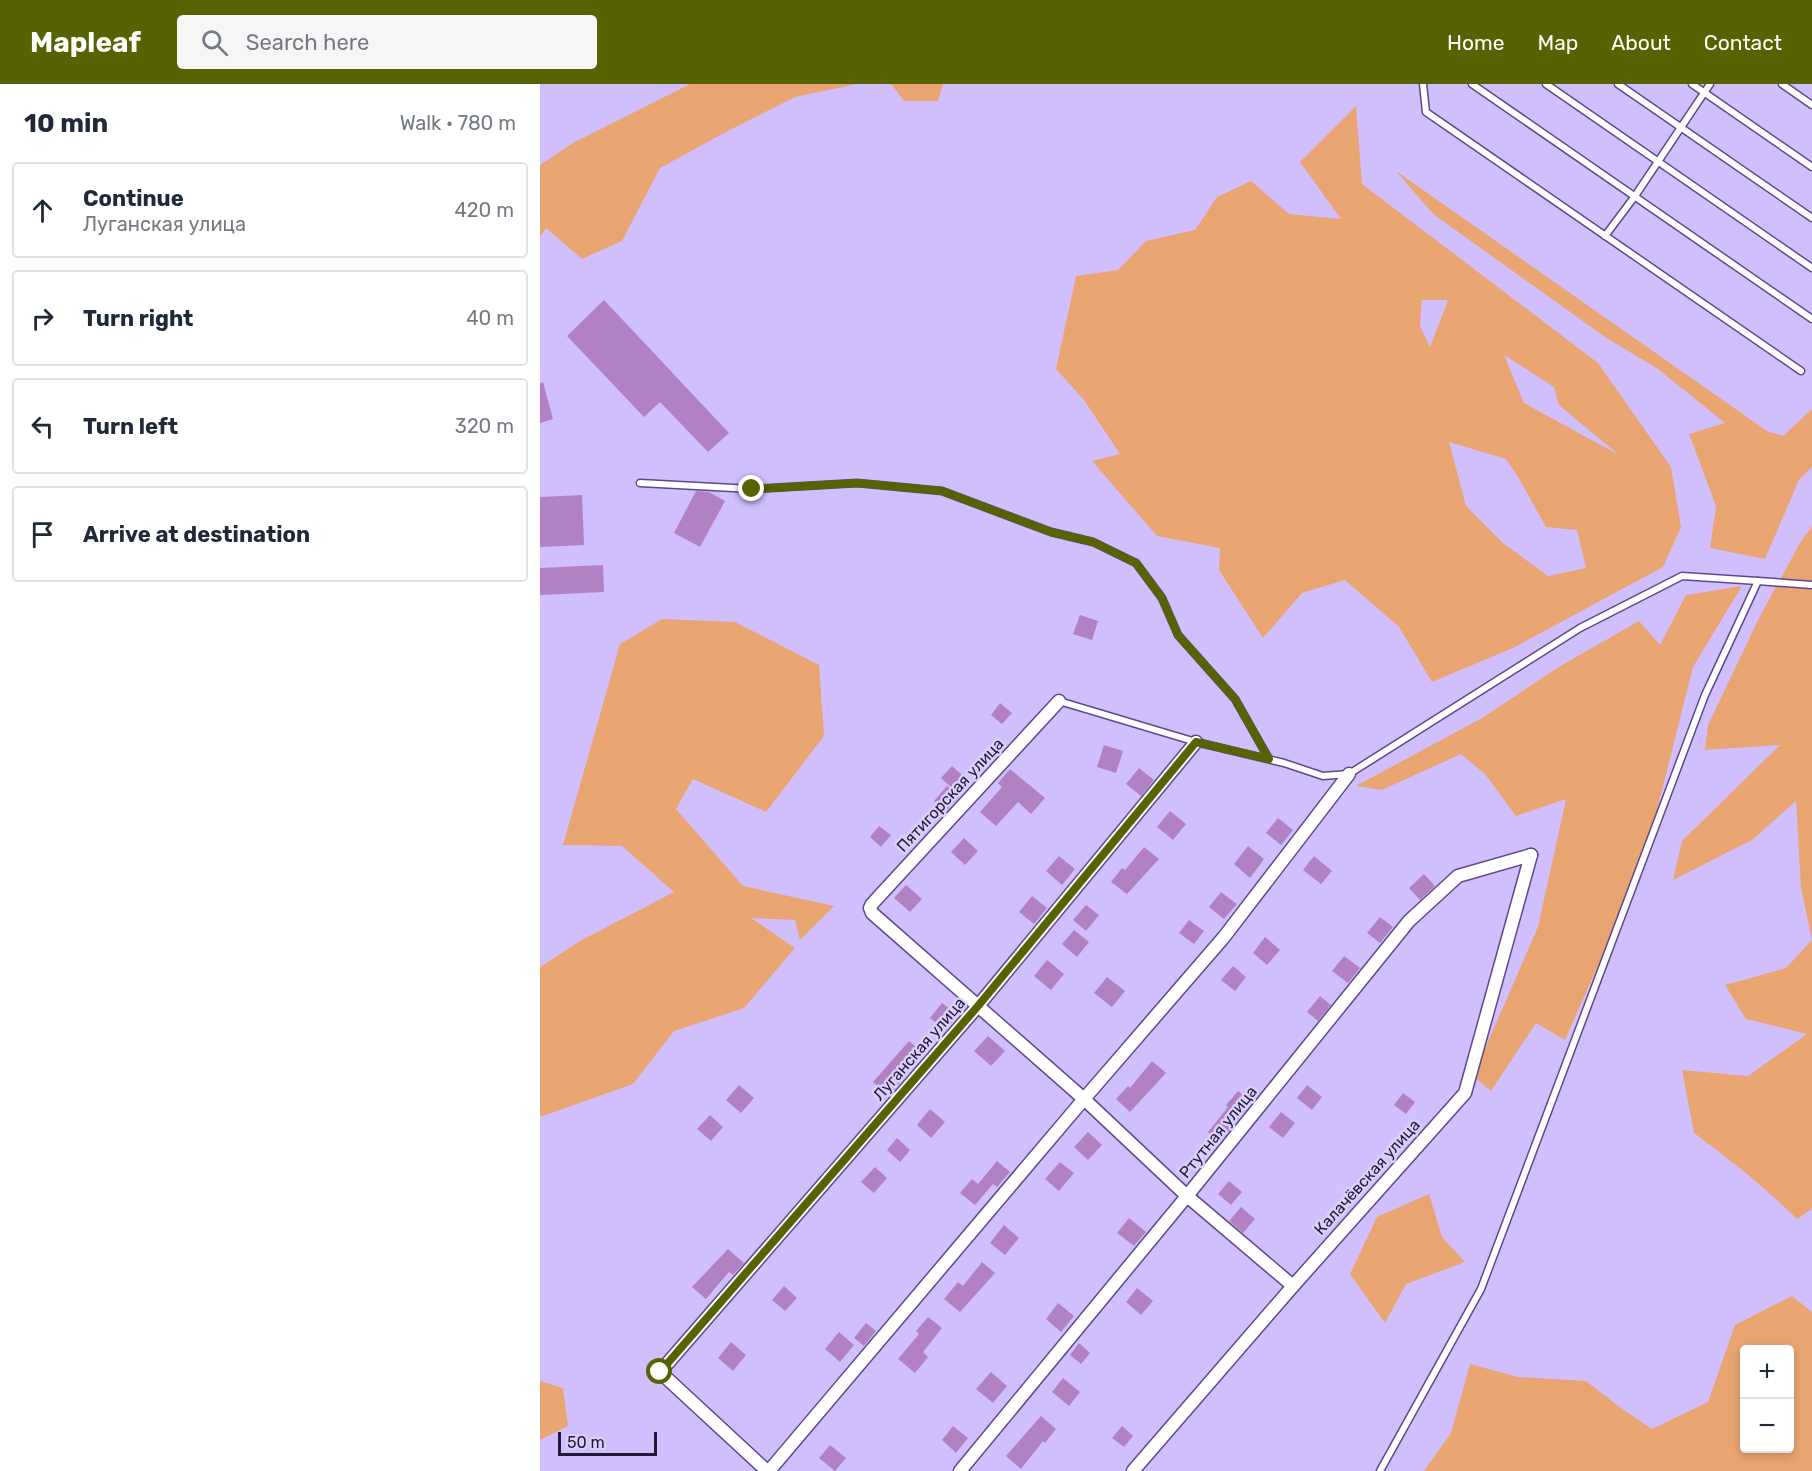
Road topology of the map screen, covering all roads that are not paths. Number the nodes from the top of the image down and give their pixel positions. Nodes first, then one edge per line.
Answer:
1 (1423, 84) edge
2 (1472, 84) edge
3 (1546, 84) edge
4 (1618, 84) edge
5 (1692, 84) edge
6 (1710, 84) edge
7 (1782, 84) edge
8 (1704, 92) junction
9 (1812, 105) edge
10 (1682, 128) junction
11 (1658, 162) junction
12 (1812, 167) edge
13 (1635, 196) junction
14 (1812, 218) edge
15 (1605, 236) junction
16 (1812, 268) edge
17 (1812, 319) edge
18 (1801, 370) dead end
19 (640, 483) dead end
20 (1758, 581) junction
21 (1812, 585) edge
22 (1059, 701) joint
23 (1196, 742) junction
24 (1269, 759) junction
25 (1349, 774) junction
26 (1530, 855) joint
27 (978, 1006) junction
28 (1084, 1099) junction
29 (1187, 1196) junction
30 (1293, 1286) junction
31 (768, 1471) edge
32 (960, 1471) edge
33 (1132, 1471) edge
34 (1380, 1471) edge

1 - 15 lane
2 - 13 lane
3 - 11 lane
4 - 10 lane
5 - 8 lane
6 - 8 lane
7 - 9 lane
8 - 10 lane
8 - 12 lane
10 - 11 lane
10 - 14 lane
11 - 13 lane
11 - 16 lane
13 - 15 lane
13 - 17 lane
15 - 18 lane
19 - 24 lane
20 - 21 lane
20 - 25 lane
20 - 34 lane
22 - 23 lane
22 - 27 street, Пятигорская улица
23 - 24 lane
23 - 27 street, Луганская улица
24 - 25 lane
25 - 28 street
26 - 29 street, Ртутная улица
26 - 30 street, Калачёвская улица
27 - 28 street
27 - 31 street, Луганская улица
28 - 29 street
28 - 31 street
29 - 30 street
29 - 32 street, Ртутная улица
30 - 33 street, Калачёвская улица

